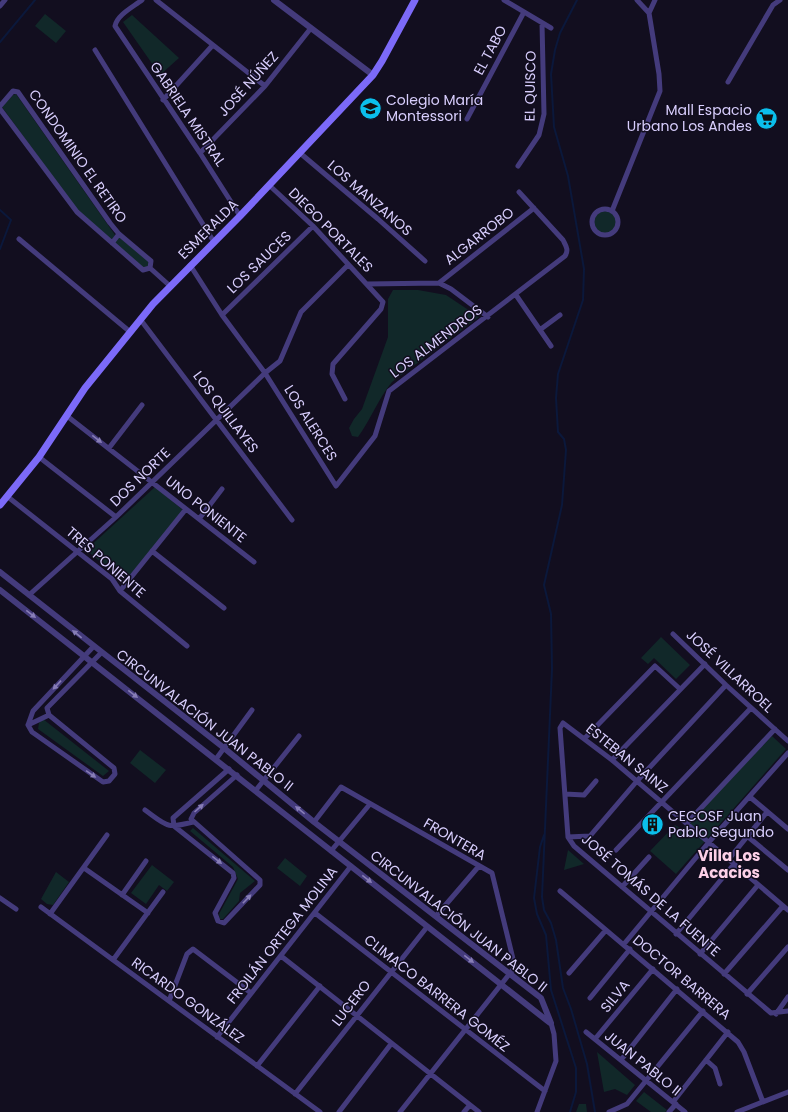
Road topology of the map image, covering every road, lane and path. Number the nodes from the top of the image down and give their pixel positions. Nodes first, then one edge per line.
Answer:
1 (5, 0) edge
2 (142, 0) edge
3 (156, 0) edge
4 (274, 0) edge
5 (415, 0) edge
6 (504, 0) edge
7 (637, 0) edge
8 (655, 0) edge
9 (780, 0) edge
10 (0, 6) edge
11 (524, 12) junction
12 (649, 13) junction
13 (542, 23) junction
14 (311, 28) junction
15 (551, 28) dead end
16 (212, 46) junction
17 (95, 50) dead end
18 (373, 75) junction
19 (728, 82) dead end
20 (265, 86) junction
21 (163, 100) junction
22 (0, 108) edge
23 (467, 119) dead end
24 (200, 153) junction
25 (300, 153) junction
26 (518, 166) dead end
27 (269, 186) junction
28 (519, 192) dead end
29 (534, 208) junction
30 (612, 211) junction
31 (240, 216) junction
32 (313, 226) junction
33 (119, 234) junction
34 (19, 238) dead end
35 (214, 242) junction
36 (112, 243) junction
37 (425, 261) dead end
38 (190, 265) junction
39 (348, 265) junction
40 (150, 268) junction
41 (439, 283) junction
42 (367, 284) junction
43 (170, 286) junction
44 (516, 295) junction
45 (222, 315) junction
46 (560, 315) dead end
47 (488, 317) junction
48 (140, 319) junction
49 (541, 329) junction
50 (129, 331) junction
51 (551, 346) dead end
52 (265, 374) junction
53 (345, 399) dead end
54 (142, 405) dead end
55 (66, 416) junction
56 (217, 420) junction
57 (109, 448) junction
58 (39, 457) junction
59 (152, 483) junction
60 (336, 486) joint
61 (222, 489) dead end
62 (8, 497) junction
63 (0, 505) edge
64 (186, 509) junction
65 (116, 517) junction
66 (199, 519) junction
67 (292, 520) dead end
68 (152, 550) junction
69 (78, 551) junction
70 (254, 562) dead end
71 (0, 572) edge
72 (0, 590) edge
73 (120, 591) junction
74 (29, 595) junction
75 (224, 608) dead end
76 (673, 634) dead end
77 (187, 646) dead end
78 (93, 647) junction
79 (101, 653) junction
80 (85, 656) junction
81 (93, 662) junction
82 (704, 664) junction
83 (726, 685) junction
84 (680, 689) junction
85 (751, 708) junction
86 (252, 710) dead end
87 (49, 715) junction
88 (28, 725) junction
89 (560, 728) joint
90 (775, 729) junction
91 (299, 736) dead end
92 (585, 738) junction
93 (788, 741) edge
94 (224, 748) junction
95 (788, 753) edge
96 (216, 759) junction
97 (612, 760) junction
98 (229, 769) junction
99 (236, 775) junction
100 (264, 781) junction
101 (637, 781) junction
102 (596, 782) dead end
103 (256, 790) junction
104 (565, 794) junction
105 (750, 797) junction
106 (661, 801) junction
107 (370, 804) junction
108 (145, 810) dead end
109 (767, 812) junction
110 (193, 822) junction
111 (314, 822) junction
112 (687, 823) junction
113 (175, 827) junction
114 (788, 829) edge
115 (107, 835) dead end
116 (568, 836) junction
117 (747, 836) junction
118 (339, 841) junction
119 (709, 842) junction
120 (616, 850) dead end
121 (331, 851) junction
122 (649, 857) dead end
123 (728, 859) junction
124 (146, 861) dead end
125 (734, 864) junction
126 (351, 866) junction
127 (479, 866) junction
128 (84, 868) junction
129 (788, 870) edge
130 (758, 884) junction
131 (622, 887) junction
132 (560, 890) dead end
133 (163, 892) dead end
134 (122, 895) junction
135 (0, 898) edge
136 (782, 906) junction
137 (41, 907) dead end
138 (16, 909) dead end
139 (788, 910) edge
140 (651, 912) junction
141 (148, 913) junction
142 (315, 913) junction
143 (50, 914) junction
144 (436, 916) junction
145 (427, 927) junction
146 (606, 930) junction
147 (676, 934) junction
148 (624, 944) junction
149 (788, 947) edge
150 (630, 949) junction
151 (700, 954) junction
152 (281, 956) junction
153 (113, 960) junction
154 (653, 969) junction
155 (391, 972) junction
156 (569, 973) dead end
157 (510, 974) junction
158 (724, 974) junction
159 (503, 983) junction
160 (320, 986) junction
161 (677, 989) junction
162 (251, 993) junction
163 (747, 994) junction
164 (788, 997) edge
165 (590, 998) dead end
166 (169, 1001) junction
167 (703, 1010) junction
168 (788, 1011) edge
169 (776, 1014) junction
170 (356, 1016) junction
171 (551, 1023) junction
172 (465, 1030) junction
173 (586, 1032) dead end
174 (728, 1032) junction
175 (217, 1036) junction
176 (595, 1039) junction
177 (392, 1044) junction
178 (621, 1060) junction
179 (706, 1060) junction
180 (257, 1066) junction
181 (430, 1074) junction
182 (646, 1080) junction
183 (720, 1084) dead end
184 (545, 1091) junction
185 (788, 1092) edge
186 (295, 1094) junction
187 (763, 1102) junction
188 (674, 1103) junction
189 (470, 1105) junction
190 (320, 1112) edge
191 (339, 1112) edge
192 (400, 1112) edge
193 (464, 1112) edge
194 (479, 1112) edge
195 (537, 1112) edge
196 (609, 1112) edge
197 (669, 1112) edge
198 (685, 1112) edge
199 (737, 1112) edge

1 - 10 street
2 - 21 street, GABRIELA MISTRAL
3 - 16 street
4 - 14 street
5 - 18 main road, ESMERALDA
6 - 11 street
7 - 12 street
8 - 12 street
9 - 19 street
11 - 13 street
11 - 23 street, EL TABO
12 - 30 street
13 - 15 street
13 - 26 street, EL QUISCO
14 - 18 street
14 - 20 street, JOSÉ NÚÑEZ
16 - 20 street
16 - 21 street
17 - 35 street
18 - 25 main road, ESMERALDA
20 - 24 street, JOSÉ NÚÑEZ
21 - 24 street, GABRIELA MISTRAL
22 - 33 street, CONDOMINIO EL RETIRO
22 - 36 street, CONDOMINIO EL RETIRO
24 - 31 street, GABRIELA MISTRAL
25 - 27 main road, ESMERALDA
25 - 37 street, LOS MANZANOS
27 - 31 main road, ESMERALDA
27 - 32 street, DIEGO PORTALES
28 - 29 street
29 - 41 street, ALGARROBO
29 - 44 street, LOS ALMENDROS
30 - 30 street
31 - 35 main road, ESMERALDA
32 - 39 street, DIEGO PORTALES
32 - 45 street, LOS SAUCES
33 - 36 street, CONDOMINIO EL RETIRO
33 - 40 street, CONDOMINIO EL RETIRO
34 - 50 street
35 - 38 main road, ESMERALDA
36 - 40 street, CONDOMINIO EL RETIRO
38 - 43 main road, ESMERALDA
38 - 45 street, LOS ALERCES
39 - 42 street, DIEGO PORTALES
39 - 52 street
40 - 43 street, CONDOMINIO EL RETIRO
41 - 42 street, DIEGO PORTALES
41 - 47 street
42 - 53 street
43 - 48 main road, ESMERALDA
44 - 47 street, LOS ALMENDROS
44 - 49 street
45 - 52 street, LOS ALERCES
46 - 49 street
47 - 60 street, LOS ALMENDROS
48 - 50 main road, ESMERALDA
48 - 56 street, LOS QUILLAYES
49 - 51 street
50 - 55 main road, ESMERALDA
52 - 56 street, DOS NORTE
52 - 60 street, LOS ALERCES
54 - 57 street
55 -> 57 street, UNO PONIENTE
55 - 58 main road, ESMERALDA
56 - 59 street, DOS NORTE
56 - 67 street, LOS QUILLAYES
57 - 59 street, UNO PONIENTE
58 - 62 main road, ESMERALDA
58 - 65 street
59 - 64 street, UNO PONIENTE
59 - 65 street, DOS NORTE
61 - 66 street
62 - 63 main road, ESMERALDA
62 - 69 street, TRES PONIENTE
64 - 66 street, UNO PONIENTE
64 - 68 street
65 - 69 street, DOS NORTE
66 - 70 street, UNO PONIENTE
68 - 73 street
68 - 75 street
69 - 73 street, TRES PONIENTE
69 - 74 street, DOS NORTE
71 - 74 street, CIRCUNVALACIÓN JUAN PABLO II
72 -> 80 street, CIRCUNVALACIÓN JUAN PABLO II
73 - 77 street, TRES PONIENTE
78 -> 74 street, CIRCUNVALACIÓN JUAN PABLO II
76 - 82 street, JOSÉ VILLARROEL
78 - 79 street, CIRCUNVALACIÓN JUAN PABLO II
78 - 80 street
79 - 81 street
79 - 94 street, CIRCUNVALACIÓN JUAN PABLO II
80 - 81 street, CIRCUNVALACIÓN JUAN PABLO II
80 -> 88 street
81 - 87 street
81 -> 96 street, CIRCUNVALACIÓN JUAN PABLO II
82 - 83 street, JOSÉ VILLARROEL
82 - 84 street
83 - 85 street, JOSÉ VILLARROEL
83 - 101 street
84 - 92 street
84 - 97 street
85 - 90 street, JOSÉ VILLARROEL
85 - 106 street
86 - 94 street
87 - 88 street
88 -> 87 street
89 - 92 street, ESTEBAN SAINZ
89 - 104 street, JOSÉ TOMÁS DE LA FUENTE
90 - 93 street, JOSÉ VILLARROEL
90 - 112 street
91 - 100 street
92 - 97 street, ESTEBAN SAINZ
94 - 96 street
94 - 100 street, CIRCUNVALACIÓN JUAN PABLO II
95 - 105 street
96 - 98 street, CIRCUNVALACIÓN JUAN PABLO II
97 - 101 street, ESTEBAN SAINZ
98 - 99 street, CIRCUNVALACIÓN JUAN PABLO II
98 - 113 street
99 - 103 street, CIRCUNVALACIÓN JUAN PABLO II
110 -> 99 street
100 - 103 street
111 -> 100 street, CIRCUNVALACIÓN JUAN PABLO II
101 - 106 street, ESTEBAN SAINZ
101 - 116 street
102 - 104 street
103 - 121 street, CIRCUNVALACIÓN JUAN PABLO II
104 - 116 street, JOSÉ TOMÁS DE LA FUENTE
105 - 109 street
105 - 119 street
106 - 112 street, ESTEBAN SAINZ
106 - 120 street
107 - 111 street, FRONTERA
107 - 118 street
107 - 127 street, FRONTERA
108 - 113 street
109 - 114 street
109 - 117 street
110 - 113 street
113 -> 110 street
111 - 118 street, CIRCUNVALACIÓN JUAN PABLO II
112 - 119 street, ESTEBAN SAINZ
115 - 128 street
116 - 131 street, JOSÉ TOMÁS DE LA FUENTE
117 - 123 street
117 - 129 street
118 - 121 street
118 - 144 street, CIRCUNVALACIÓN JUAN PABLO II
119 - 123 street, ESTEBAN SAINZ
119 - 140 street
121 - 126 street, CIRCUNVALACIÓN JUAN PABLO II
122 - 131 street
123 - 125 street, ESTEBAN SAINZ
124 - 134 street
125 - 130 street, ESTEBAN SAINZ
125 - 147 street
126 - 142 street, FROILÁN ORTEGA MOLINA
126 -> 145 street, CIRCUNVALACIÓN JUAN PABLO II
127 - 144 street
127 - 157 street, FRONTERA
128 - 134 street
128 - 143 street
130 - 136 street, ESTEBAN SAINZ
130 - 151 street
131 - 140 street, JOSÉ TOMÁS DE LA FUENTE
132 - 146 street, DOCTOR BARRERA
133 - 141 street
134 - 141 street
135 - 138 street
136 - 139 street, ESTEBAN SAINZ
136 - 158 street
137 - 143 street, RICARDO GONZÁLEZ
140 - 147 street, JOSÉ TOMÁS DE LA FUENTE
140 - 148 street
141 - 153 street
142 - 152 street, FROILÁN ORTEGA MOLINA
142 - 155 street, CLIMACO BARRERA GOMÉZ
143 - 153 street, RICARDO GONZÁLEZ
144 - 157 street, CIRCUNVALACIÓN JUAN PABLO II
145 - 155 street, LUCERO
145 -> 159 street, CIRCUNVALACIÓN JUAN PABLO II
146 - 148 street, DOCTOR BARRERA
146 - 156 street
147 - 151 street, JOSÉ TOMÁS DE LA FUENTE
148 - 150 street, DOCTOR BARRERA
149 - 163 street
150 - 154 street, DOCTOR BARRERA
150 - 165 street
151 - 158 street, JOSÉ TOMÁS DE LA FUENTE
152 - 160 street
152 - 162 street, FROILÁN ORTEGA MOLINA
153 - 166 street, RICARDO GONZÁLEZ
154 - 161 street, DOCTOR BARRERA
154 - 176 street, SILVA
155 - 170 street, LUCERO
155 - 172 street, CLIMACO BARRERA GOMÉZ
157 - 159 street
157 - 171 street, CIRCUNVALACIÓN JUAN PABLO II
158 - 163 street, JOSÉ TOMÁS DE LA FUENTE
159 - 171 street, CIRCUNVALACIÓN JUAN PABLO II
159 - 172 street
160 - 170 street
160 - 180 street
161 - 167 street, DOCTOR BARRERA
161 - 178 street
162 - 166 street
162 - 175 street, FROILÁN ORTEGA MOLINA
163 - 169 street, JOSÉ TOMÁS DE LA FUENTE
164 - 169 street
166 - 175 street, RICARDO GONZÁLEZ
167 - 174 street, DOCTOR BARRERA
167 - 182 street
168 - 169 street
170 - 177 street
170 - 186 street, LUCERO
171 - 184 street
172 - 181 street
172 - 184 street, CLIMACO BARRERA GOMÉZ
173 - 176 street, JUAN PABLO II
174 - 179 street
174 - 187 street, DOCTOR BARRERA
175 - 180 street, RICARDO GONZÁLEZ
176 - 178 street, JUAN PABLO II
177 - 181 street
177 - 191 street
178 - 182 street, JUAN PABLO II
179 - 183 street
179 - 188 street
180 - 186 street, RICARDO GONZÁLEZ
181 - 189 street
181 - 192 street
182 - 188 street, JUAN PABLO II
182 - 196 street
184 - 195 street
185 - 187 street
186 - 190 street, RICARDO GONZÁLEZ
187 - 199 street
188 - 197 street
188 - 198 street, JUAN PABLO II
189 - 193 street
189 - 194 street

